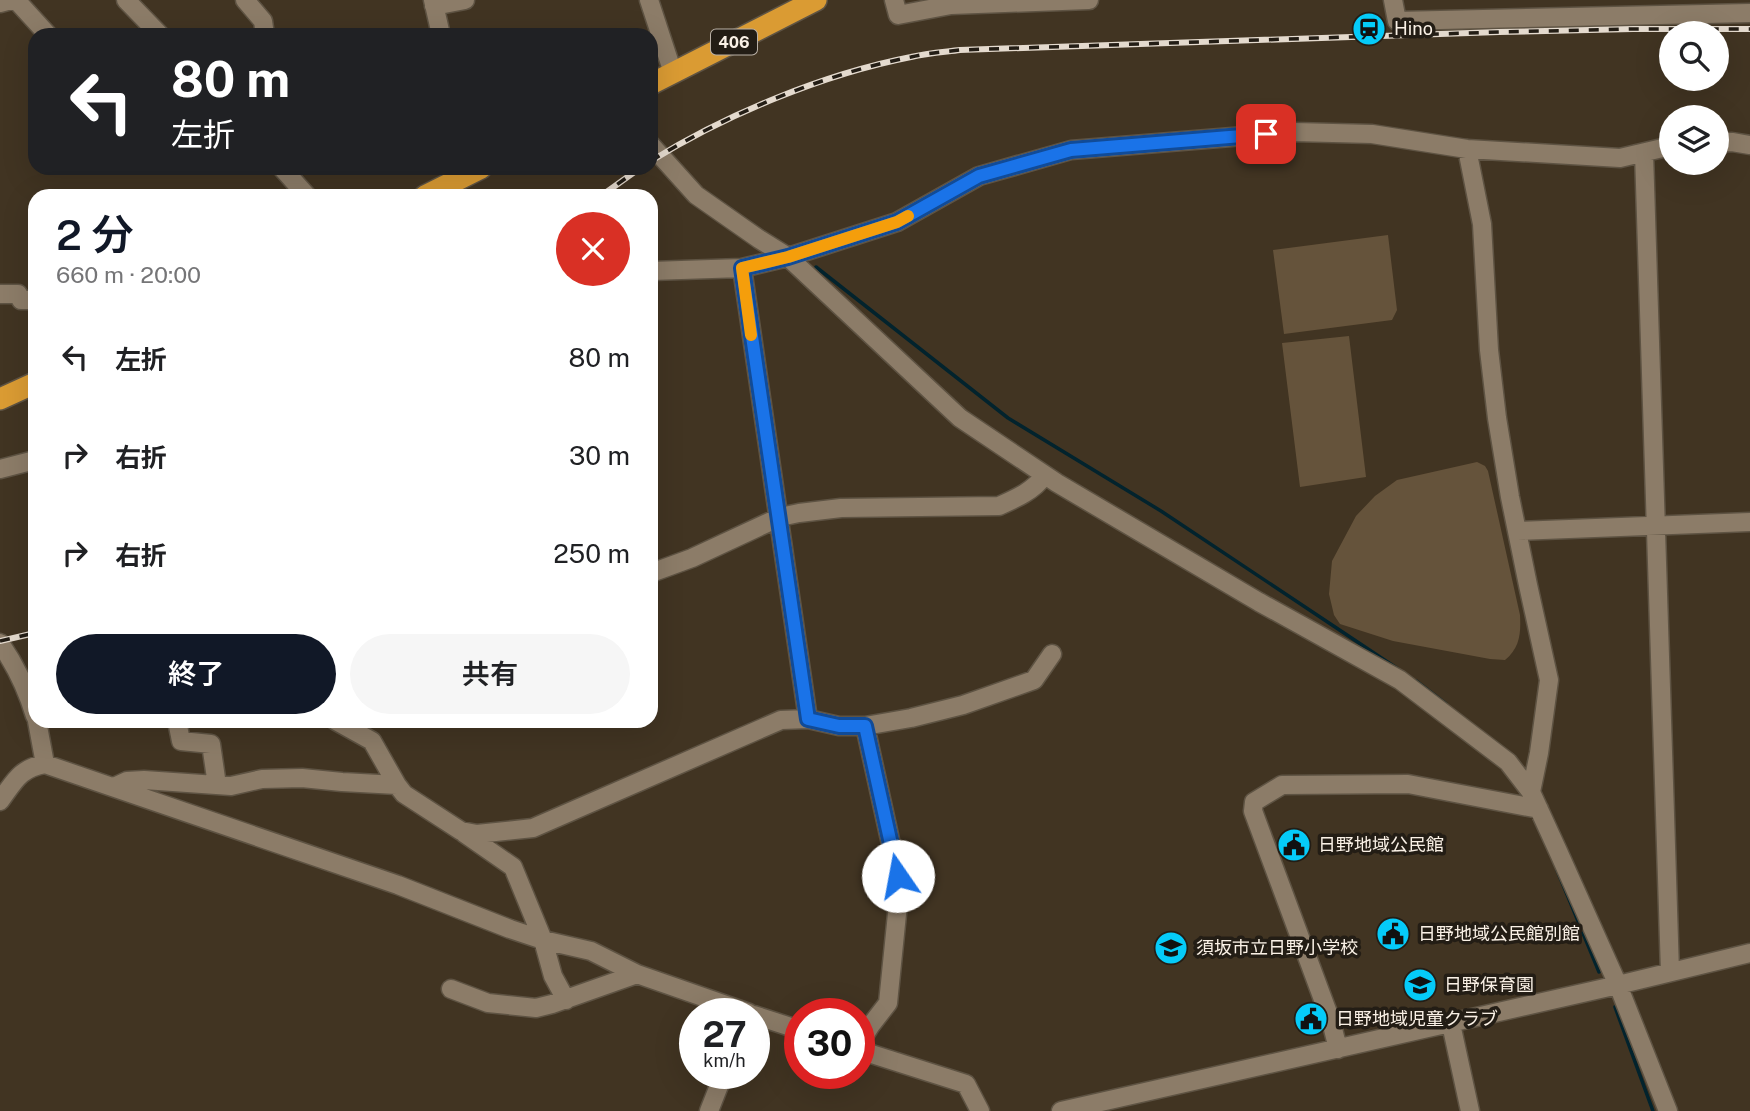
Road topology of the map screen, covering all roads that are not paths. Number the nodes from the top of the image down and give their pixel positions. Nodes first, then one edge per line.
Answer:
1 (11, 0) edge
2 (16, 0) edge
3 (126, 0) edge
4 (245, 0) edge
5 (464, 0) edge
6 (649, 0) edge
7 (816, 0) edge
8 (894, 0) edge
9 (1089, 0) edge
10 (1393, 0) edge
11 (0, 3) edge
12 (434, 3) edge
13 (1750, 13) edge
14 (42, 28) edge
15 (153, 28) edge
16 (264, 28) edge
17 (440, 28) edge
18 (673, 72) junction
19 (658, 80) edge
20 (1729, 142) edge
21 (1750, 145) edge
22 (1467, 149) junction
23 (1659, 149) edge
24 (658, 153) edge
25 (1644, 153) junction
26 (288, 175) edge
27 (465, 175) edge
28 (301, 189) edge
29 (438, 189) edge
30 (788, 257) junction
31 (742, 268) junction
32 (658, 271) edge
33 (0, 294) edge
34 (28, 300) edge
35 (28, 386) edge
36 (0, 399) edge
37 (28, 462) edge
38 (0, 469) edge
39 (1045, 475) junction
40 (780, 517) junction
41 (1750, 522) edge
42 (1656, 526) junction
43 (1517, 531) junction
44 (658, 570) edge
45 (0, 643) edge
46 (1052, 654) dead end
47 (28, 692) edge
48 (808, 719) junction
49 (865, 726) junction
50 (41, 728) edge
51 (178, 728) edge
52 (349, 728) edge
53 (44, 764) junction
54 (217, 785) junction
55 (397, 785) junction
56 (114, 787) junction
57 (1531, 792) junction
58 (0, 801) edge
59 (1539, 810) junction
60 (461, 831) junction
61 (543, 940) junction
62 (1750, 953) edge
63 (1670, 972) junction
64 (637, 974) junction
65 (1618, 985) junction
66 (451, 989) dead end
67 (703, 998) edge
68 (566, 1000) junction
69 (875, 1020) edge
70 (1451, 1024) junction
71 (1338, 1049) junction
72 (875, 1055) edge
73 (718, 1089) edge
74 (709, 1111) edge
75 (980, 1111) edge
76 (1061, 1111) edge
77 (1470, 1111) edge
78 (1668, 1111) edge

1 - 11 street
2 - 14 street
3 - 15 street
4 - 16 street
5 - 12 street
6 - 18 street
7 - 18 highway, 406
8 - 9 street
10 - 13 street
12 - 17 street
18 - 19 highway, 406
20 - 21 street
22 - 25 street
22 - 30 street
22 - 43 street
23 - 25 street
24 - 30 street
25 - 42 street
26 - 28 street
27 - 29 highway
30 - 31 street
30 - 39 street
31 - 32 street
31 - 40 street
33 - 34 street
35 - 36 highway
37 - 38 street
39 - 40 street
39 - 57 street
40 - 44 street
40 - 48 street
41 - 42 street
42 - 43 street
42 - 63 street
43 - 57 street
45 - 47 street
46 - 49 street
48 - 49 street
48 - 60 street
49 - 69 street
50 - 53 street
51 - 54 street
52 - 55 street
53 - 56 street
53 - 58 street
54 - 55 street
54 - 56 street
55 - 60 street
56 - 61 street
57 - 59 street
59 - 65 street
59 - 71 street
60 - 61 street
61 - 64 street
61 - 68 street
62 - 63 street
63 - 65 street
64 - 67 street
64 - 68 street
65 - 70 street
65 - 78 street
66 - 68 street
70 - 71 street
70 - 77 street
71 - 76 street
72 - 75 street
73 - 74 street

